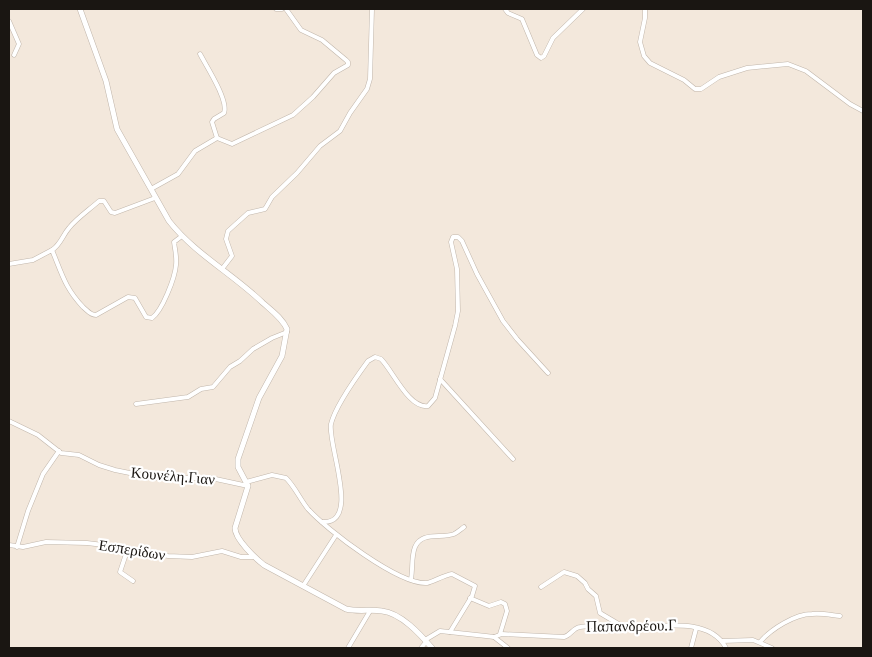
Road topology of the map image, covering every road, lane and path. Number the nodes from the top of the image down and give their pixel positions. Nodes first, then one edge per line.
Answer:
1 (80, 9) edge
2 (276, 9) edge
3 (282, 9) edge
4 (286, 9) edge
5 (372, 9) edge
6 (505, 9) edge
7 (583, 9) edge
8 (645, 9) edge
9 (9, 21) edge
10 (14, 54) dead end
11 (200, 54) dead end
12 (863, 111) edge
13 (217, 138) junction
14 (151, 189) junction
15 (156, 198) junction
16 (182, 236) junction
17 (52, 250) junction
18 (9, 264) edge
19 (222, 269) junction
20 (287, 332) junction
21 (548, 373) dead end
22 (440, 378) junction
23 (136, 404) dead end
24 (9, 421) edge
25 (59, 451) junction
26 (513, 458) dead end
27 (247, 484) junction
28 (322, 522) junction
29 (464, 527) dead end
30 (336, 535) junction
31 (9, 545) edge
32 (17, 547) junction
33 (128, 548) junction
34 (254, 557) junction
35 (411, 579) junction
36 (133, 581) dead end
37 (303, 586) junction
38 (541, 586) dead end
39 (470, 598) junction
40 (370, 611) junction
41 (840, 616) dead end
42 (624, 627) junction
43 (696, 629) junction
44 (450, 632) junction
45 (500, 634) junction
46 (494, 637) junction
47 (722, 640) junction
48 (426, 641) junction
49 (760, 642) junction
50 (348, 648) edge
51 (421, 648) edge
52 (432, 648) edge
53 (508, 648) edge
54 (691, 648) edge
55 (726, 648) edge
56 (772, 648) edge

1 - 14 main road
2 - 3 street
4 - 13 street
5 - 19 street
6 - 7 street
8 - 12 street
9 - 10 street
11 - 13 street
13 - 14 street
14 - 15 main road
15 - 16 main road
15 - 17 street
16 - 17 street
16 - 19 main road
17 - 18 street
19 - 20 main road
20 - 23 street
20 - 27 main road
21 - 22 street
22 - 26 street
22 - 28 street
24 - 25 street
25 - 27 street, Κουνέλη.Γιαν
25 - 32 street
27 - 28 street
27 - 34 main road
28 - 30 street
29 - 35 street
30 - 35 street
30 - 37 street
31 - 32 street, Εσπερίδων
32 - 33 street, Εσπερίδων
33 - 34 street, Εσπερίδων
33 - 36 street
34 - 37 main road
35 - 39 street
37 - 40 main road
38 - 42 street
39 - 44 street
39 - 45 street
40 - 48 main road
40 - 50 street
41 - 49 street
42 - 43 street, Παπανδρέου.Γ
42 - 45 street, Παπανδρέου.Γ
43 - 47 street, Παπανδρέου.Γ
43 - 54 street
44 - 46 street
44 - 48 street
45 - 46 street, Παπανδρέου.Γ
46 - 53 street
47 - 49 street
47 - 55 street
48 - 51 street
48 - 52 main road
49 - 56 street

